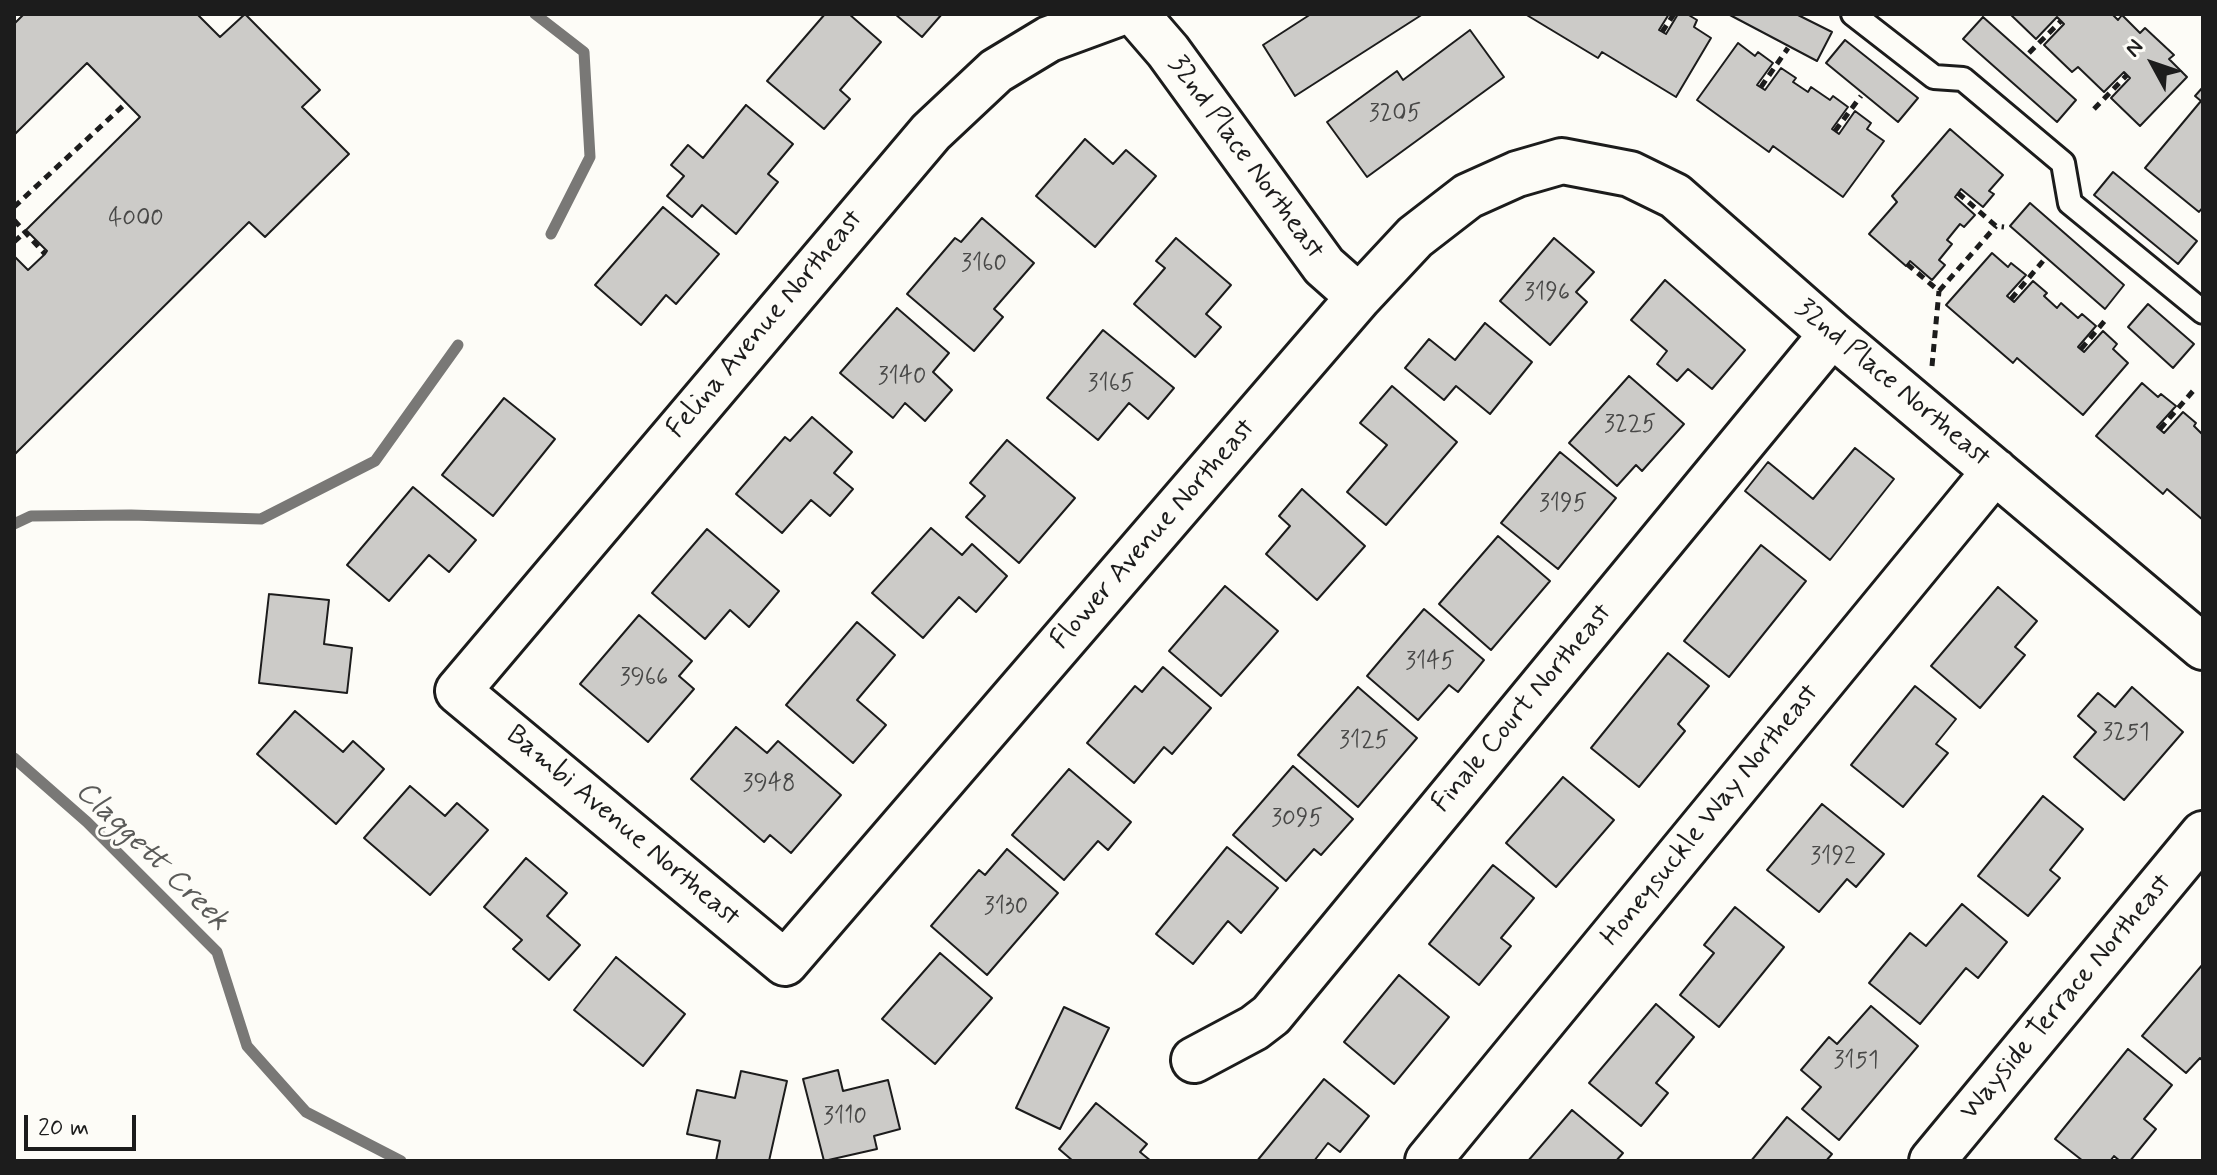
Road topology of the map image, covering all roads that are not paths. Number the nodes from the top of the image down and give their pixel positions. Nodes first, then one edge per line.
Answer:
1 (1117, 14) edge
2 (1136, 14) edge
3 (1853, 14) edge
4 (1562, 161) joint
5 (1359, 297) junction
6 (2203, 312) edge
7 (1832, 334) junction
8 (1995, 471) junction
9 (2203, 647) edge
10 (458, 691) joint
11 (2203, 834) edge
12 (785, 963) joint
13 (1194, 1060) dead end
14 (1428, 1161) edge
15 (1932, 1161) edge

1 - 10 street, Felina Avenue Northeast
2 - 5 street, 32nd Place Northeast
3 - 6 lane
4 - 5 street, Flower Avenue Northeast
4 - 7 street, 32nd Place Northeast
5 - 12 street, Flower Avenue Northeast
7 - 8 street, 32nd Place Northeast
7 - 13 street, Finale Court Northeast
8 - 9 street, 32nd Place Northeast
8 - 14 street, Honeysuckle Way Northeast
10 - 12 street, Bambi Avenue Northeast
11 - 15 street, Wayside Terrace Northeast

